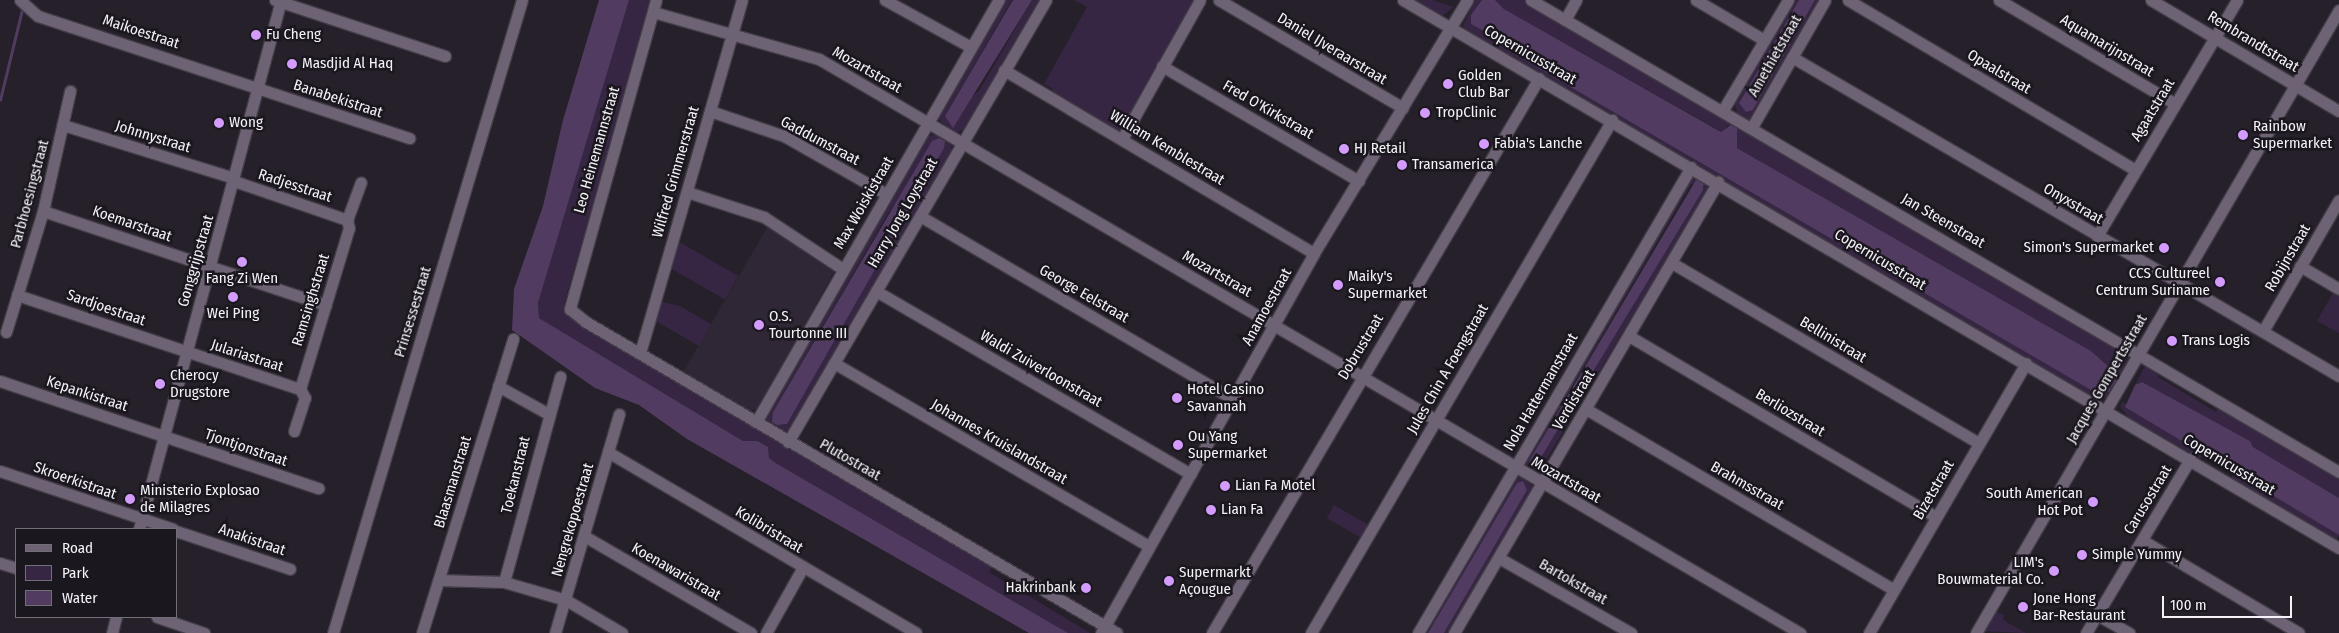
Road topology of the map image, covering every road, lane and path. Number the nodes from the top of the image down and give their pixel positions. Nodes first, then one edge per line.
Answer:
1 (522, 0) edge
2 (656, 0) edge
3 (742, 0) edge
4 (885, 0) edge
5 (999, 0) edge
6 (1046, 0) edge
7 (1200, 0) edge
8 (1220, 0) edge
9 (1403, 0) edge
10 (1467, 0) edge
11 (1531, 0) edge
12 (1576, 0) edge
13 (1696, 0) edge
14 (1788, 0) edge
15 (1825, 0) edge
16 (1848, 0) edge
17 (1999, 0) edge
18 (2151, 0) edge
19 (2237, 0) edge
20 (22, 1) edge
21 (279, 1) edge
22 (2339, 10) edge
23 (653, 12) junction
24 (1565, 20) junction
25 (1452, 28) junction
26 (731, 34) junction
27 (2215, 37) junction
28 (1764, 40) junction
29 (971, 47) junction
30 (446, 56) dead end
31 (1792, 57) junction
32 (1162, 66) junction
33 (1004, 70) junction
34 (1539, 78) junction
35 (2296, 85) junction
36 (257, 88) junction
37 (70, 91) dead end
38 (2174, 103) junction
39 (1403, 108) junction
40 (1723, 110) junction
41 (710, 111) junction
42 (2339, 111) edge
43 (1612, 120) junction
44 (928, 123) junction
45 (64, 125) junction
46 (1752, 127) junction
47 (410, 138) dead end
48 (1122, 138) junction
49 (961, 142) junction
50 (1691, 167) junction
51 (2134, 170) junction
52 (234, 180) junction
53 (1359, 181) junction
54 (361, 182) dead end
55 (1718, 182) junction
56 (687, 192) junction
57 (886, 194) junction
58 (2339, 201) edge
59 (43, 211) junction
60 (920, 216) junction
61 (347, 220) junction
62 (2097, 236) junction
63 (1314, 253) junction
64 (1672, 263) junction
65 (2300, 266) junction
66 (210, 268) junction
67 (843, 269) junction
68 (2178, 282) junction
69 (2339, 289) edge
70 (876, 291) junction
71 (17, 295) junction
72 (326, 304) junction
73 (570, 308) joint
74 (1274, 325) junction
75 (2264, 331) junction
76 (6, 332) dead end
77 (1629, 336) junction
78 (513, 339) dead end
79 (185, 352) junction
80 (640, 353) junction
81 (2138, 357) junction
82 (834, 363) junction
83 (2026, 363) junction
84 (1361, 376) junction
85 (2339, 376) edge
86 (560, 377) dead end
87 (0, 381) edge
88 (498, 386) junction
89 (300, 389) junction
90 (1232, 398) junction
91 (2109, 407) junction
92 (1586, 409) junction
93 (547, 413) junction
94 (619, 414) dead end
95 (1436, 420) junction
96 (756, 422) junction
97 (294, 431) dead end
98 (164, 436) junction
99 (788, 442) junction
100 (1979, 443) junction
101 (608, 452) junction
102 (2190, 459) junction
103 (1514, 468) junction
104 (0, 471) edge
105 (2339, 472) edge
106 (1191, 474) junction
107 (1541, 483) junction
108 (318, 488) dead end
109 (1936, 517) junction
110 (140, 524) edge
111 (166, 528) edge
112 (178, 531) edge
113 (586, 536) junction
114 (2142, 540) junction
115 (1149, 546) junction
116 (2339, 548) edge
117 (1499, 558) junction
118 (0, 563) edge
119 (15, 568) edge
120 (803, 568) junction
121 (290, 569) dead end
122 (438, 580) junction
123 (504, 582) junction
124 (1893, 589) junction
125 (566, 600) junction
126 (2097, 615) junction
127 (116, 618) edge
128 (160, 618) edge
129 (1103, 629) edge
130 (425, 632) edge
131 (112, 633) edge
132 (204, 633) edge
133 (333, 633) edge
134 (555, 633) edge
135 (622, 633) edge
136 (751, 633) edge
137 (766, 633) edge
138 (916, 633) edge
139 (1117, 633) edge
140 (1212, 633) edge
141 (1311, 633) edge
142 (1418, 633) edge
143 (1456, 633) edge
144 (1631, 633) edge
145 (1800, 633) edge
146 (1868, 633) edge
147 (1976, 633) edge
148 (2086, 633) edge
149 (2129, 633) edge
150 (2299, 633) edge

1 - 133 street, Prinsessestraat
2 - 23 street, Leo Heinemannstraat
3 - 26 street, Wilfred Grimmerstraat
4 - 29 street
5 - 29 street, Max Woiskistraat
6 - 33 street, Harry Jong Loystraat
7 - 32 street
8 - 39 street, Daniel IJveraarstraat
9 - 25 street, Copernicusstraat
10 - 25 street, Anamoestraat
11 - 24 street, Jan Steenstraat
12 - 24 street
13 - 28 street
14 - 28 street
15 - 31 street, Amethietstraat
16 - 51 street, Opaalstraat
17 - 38 street, Aquamarijnstraat
18 - 27 street, Rembrandtstraat
19 - 27 street, Agaatstraat
20 - 36 street, Maikoestraat
21 - 30 street
21 - 36 street, Gonggrijpstraat
22 - 35 street, Jacques Gompertsstraat
23 - 26 street, Mozartstraat
23 - 73 street, Leo Heinemannstraat
24 - 40 street, Jan Steenstraat
25 - 34 street, Copernicusstraat
25 - 39 street, Anamoestraat
26 - 41 street, Wilfred Grimmerstraat
26 - 44 street, Mozartstraat
27 - 35 street, Rembrandtstraat
27 - 38 street, Agaatstraat
28 - 40 street
29 - 44 street, Max Woiskistraat
31 - 46 street, Amethietstraat
31 - 62 street, Onyxstraat
32 - 48 street
32 - 53 street, Fred O'Kirkstraat
33 - 48 street, William Kemblestraat
33 - 49 street, Harry Jong Loystraat
34 - 43 street, Copernicusstraat
34 - 84 street, Dobrustraat
35 - 42 street, Rembrandtstraat
35 - 68 street, Jacques Gompertsstraat
36 - 47 street, Banabekistraat
36 - 52 street, Gonggrijpstraat
37 - 45 street, Parbhoesingstraat
38 - 51 street, Agaatstraat
39 - 53 street, Anamoestraat
40 - 46 street, Jan Steenstraat
41 - 56 street, Wilfred Grimmerstraat
41 - 57 street, Gaddumstraat
43 - 50 street, Copernicusstraat
43 - 95 street, Jules Chin A Foengstraat
44 - 49 street, Mozartstraat
44 - 57 street, Max Woiskistraat
45 - 52 street, Johnnystraat
45 - 59 street, Parbhoesingstraat
46 - 81 street, Jan Steenstraat
48 - 63 street, William Kemblestraat
49 - 60 street, Harry Jong Loystraat
49 - 74 street, Mozartstraat
50 - 55 street, Copernicusstraat
50 - 103 street, Nola Hattermanstraat
51 - 62 street, Agaatstraat
52 - 61 street, Radjesstraat
52 - 66 street, Gonggrijpstraat
53 - 63 street, Anamoestraat
54 - 61 street, Ramsinghstraat
55 - 64 street, Verdistraat
55 - 83 street, Copernicusstraat
56 - 67 street
56 - 80 street, Wilfred Grimmerstraat
57 - 67 street, Max Woiskistraat
58 - 65 street, Robijnstraat
59 - 66 street, Koemarstraat
59 - 71 street, Parbhoesingstraat
60 - 70 street, Harry Jong Loystraat
60 - 90 street, George Eelstraat
61 - 72 street, Ramsinghstraat
62 - 68 street, Onyxstraat
63 - 74 street, Anamoestraat
64 - 77 street, Verdistraat
64 - 100 street, Bellinistraat
65 - 69 street
65 - 75 street, Robijnstraat
66 - 72 street, Koemarstraat
66 - 79 street, Gonggrijpstraat
67 - 96 street, Max Woiskistraat
68 - 75 street, Onyxstraat
68 - 81 street, Jacques Gompertsstraat
70 - 82 street, Harry Jong Loystraat
70 - 106 street, Waldi Zuiverloonstraat
71 - 76 street, Parbhoesingstraat
71 - 79 street, Sardjoestraat
72 - 89 street, Ramsinghstraat
73 - 80 street, Plutostraat
74 - 84 street, Mozartstraat
74 - 90 street, Anamoestraat
75 - 85 street, Onyxstraat
77 - 92 street, Verdistraat
77 - 109 street, Berliozstraat
78 - 88 street, Blaasmanstraat
79 - 89 street, Julariastraat
79 - 98 street, Gonggrijpstraat
80 - 96 street, Plutostraat
81 - 91 street, Jacques Gompertsstraat
81 - 105 street, Jan Steenstraat
82 - 99 street, Harry Jong Loystraat
82 - 115 street, Johannes Kruislandstraat
83 - 91 street, Copernicusstraat
83 - 100 street, Bizetstraat
84 - 95 street, Mozartstraat
84 - 140 street, Dobrustraat
86 - 93 street, Toekanstraat
87 - 98 street, Kepankistraat
88 - 93 street
88 - 122 street, Blaasmanstraat
89 - 97 street, Ramsinghstraat
90 - 106 street, Anamoestraat
91 - 102 street, Copernicusstraat
91 - 147 street, Jacques Gompertsstraat
92 - 107 street, Verdistraat
92 - 124 street, Brahmsstraat
93 - 123 street, Toekanstraat
94 - 101 street, Nengrekopoestraat
95 - 103 street, Mozartstraat
95 - 141 street, Jules Chin A Foengstraat
96 - 99 street, Plutostraat
98 - 108 street, Tjontjonstraat
98 - 110 street, Gonggrijpstraat
99 - 129 street, Plutostraat
100 - 109 street, Bizetstraat
101 - 113 street, Nengrekopoestraat
101 - 120 street, Kolibristraat
102 - 114 street, Carusostraat
102 - 116 street, Copernicusstraat
103 - 107 street, Mozartstraat
103 - 142 street, Nola Hattermanstraat
104 - 110 street, Skroerkistraat
106 - 115 street, Anamoestraat
107 - 117 street, Verdistraat
107 - 145 street, Mozartstraat
109 - 124 street, Bizetstraat
110 - 111 street
112 - 121 street, Anakistraat
113 - 125 street, Nengrekopoestraat
113 - 136 street, Koenawaristraat
114 - 126 street, Carusostraat
114 - 150 street
115 - 129 street, Anamoestraat
117 - 143 street, Verdistraat
117 - 144 street, Bartokstraat
118 - 119 street
120 - 137 street
120 - 138 street, Kolibristraat
122 - 123 street
122 - 130 street, Blaasmanstraat
123 - 125 street
124 - 146 street, Bizetstraat
125 - 134 street, Nengrekopoestraat
125 - 135 street
126 - 148 street, Carusostraat
126 - 149 street
127 - 131 street
128 - 132 street
129 - 139 street, Plutostraat

